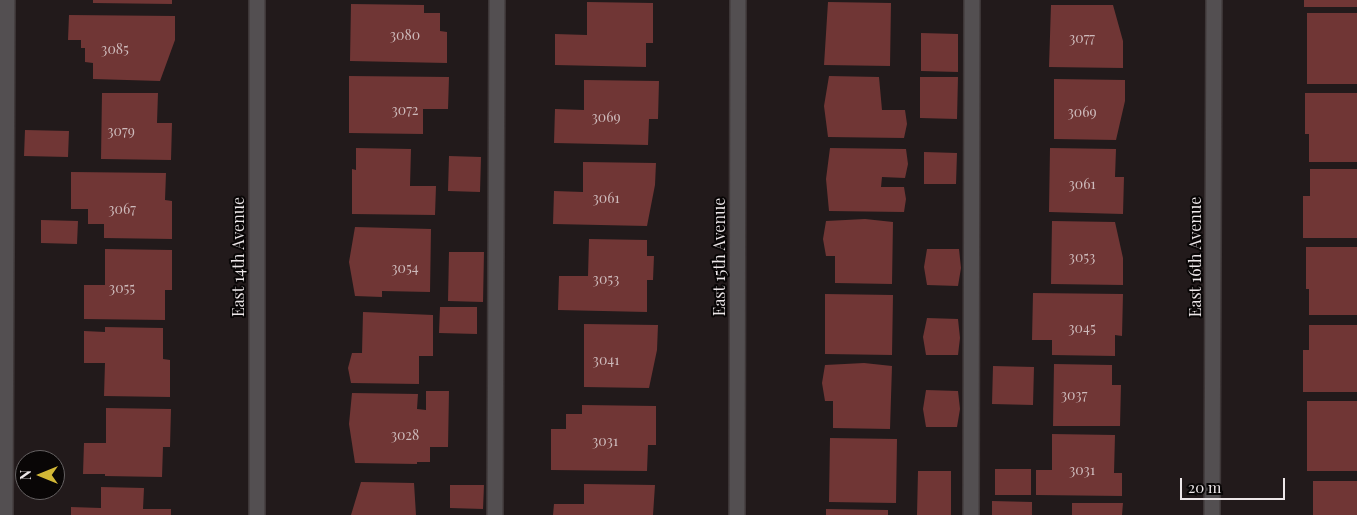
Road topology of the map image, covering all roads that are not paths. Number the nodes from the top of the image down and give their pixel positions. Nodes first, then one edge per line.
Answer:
1 (7, 0) edge
2 (257, 0) edge
3 (497, 0) edge
4 (738, 0) edge
5 (972, 0) edge
6 (1214, 0) edge
7 (5, 515) edge
8 (257, 515) edge
9 (495, 515) edge
10 (737, 515) edge
11 (971, 515) edge
12 (1212, 515) edge

1 - 7 street
2 - 8 street, East 14th Avenue
3 - 9 street
4 - 10 street, East 15th Avenue
5 - 11 street
6 - 12 street, East 16th Avenue

